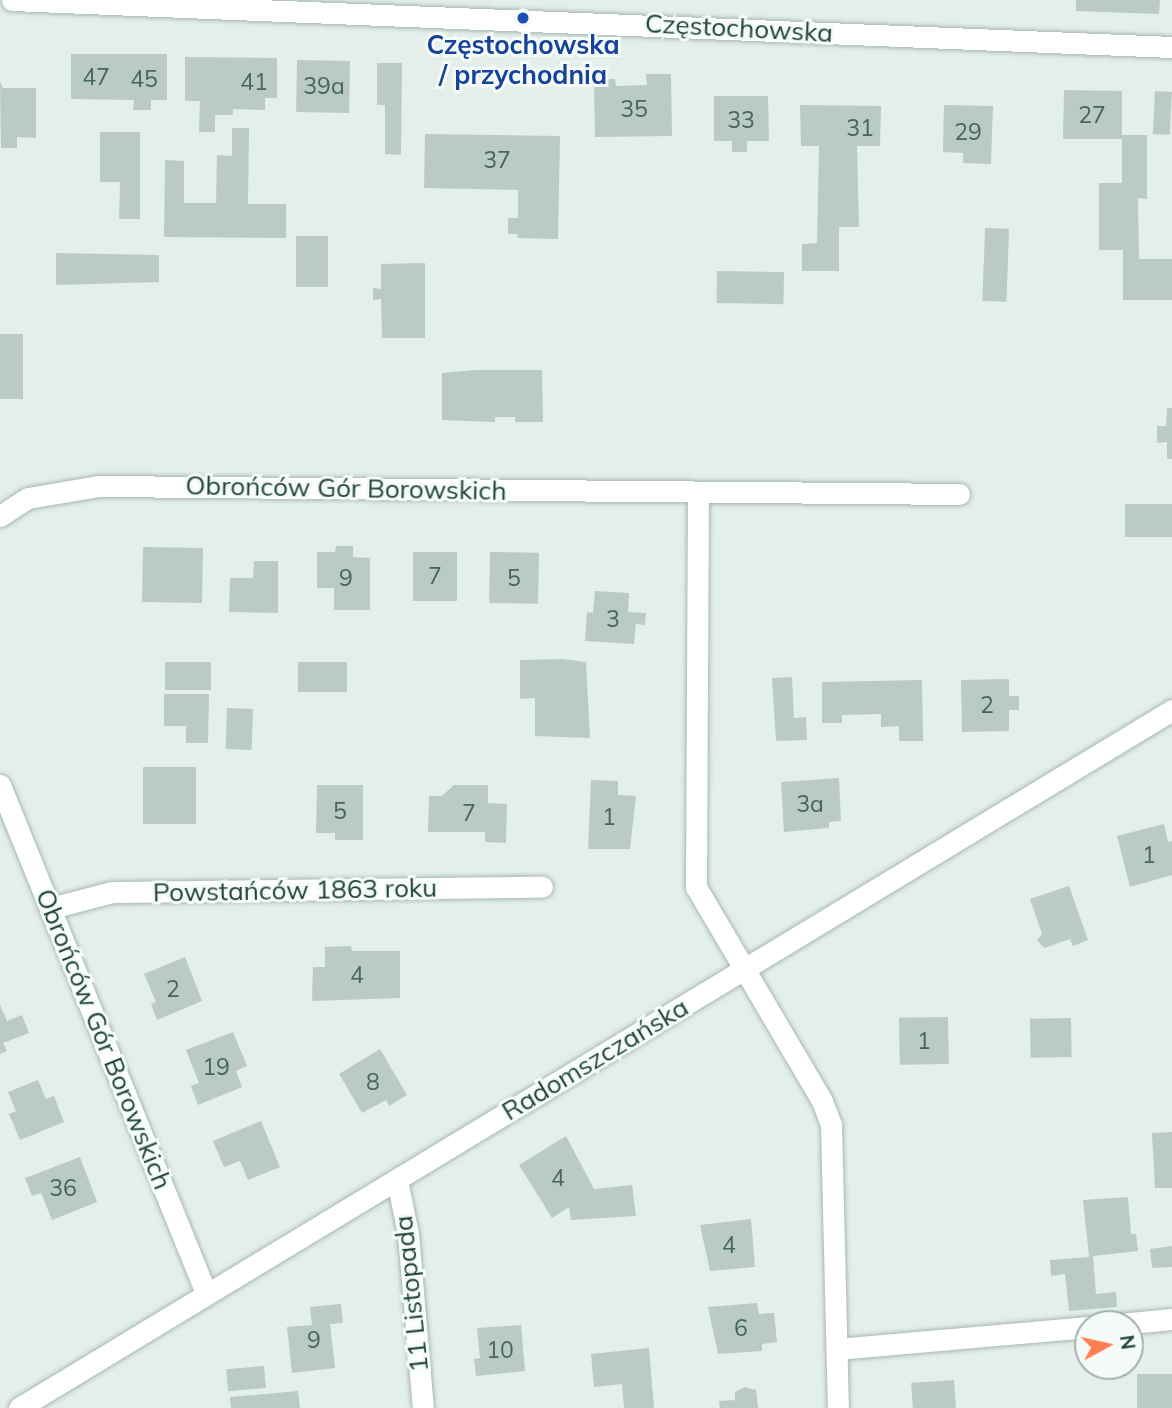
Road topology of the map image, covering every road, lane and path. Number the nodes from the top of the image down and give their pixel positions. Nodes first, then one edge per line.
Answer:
1 (12, 0) edge
2 (1172, 47) edge
3 (698, 492) junction
4 (959, 494) dead end
5 (0, 516) edge
6 (1172, 710) edge
7 (0, 785) edge
8 (542, 887) dead end
9 (51, 908) junction
10 (744, 970) junction
11 (397, 1180) junction
12 (206, 1293) junction
13 (1172, 1320) edge
14 (1144, 1322) edge
15 (1074, 1328) edge
16 (837, 1349) junction
17 (19, 1408) edge
18 (423, 1408) edge
19 (838, 1408) edge

1 - 2 street, Częstochowska
3 - 4 street, Obrońców Gór Borowskich
3 - 5 street, Obrońców Gór Borowskich
3 - 10 street
6 - 10 street, Radomszczańska
7 - 9 street, Obrońców Gór Borowskich
8 - 9 street, Powstańców 1863 roku
9 - 12 street, Obrońców Gór Borowskich
10 - 11 street, Radomszczańska
10 - 16 street
11 - 12 street, Radomszczańska
11 - 18 street, 11 Listopada
12 - 17 street, Radomszczańska
13 - 14 street
15 - 16 street
16 - 19 street

